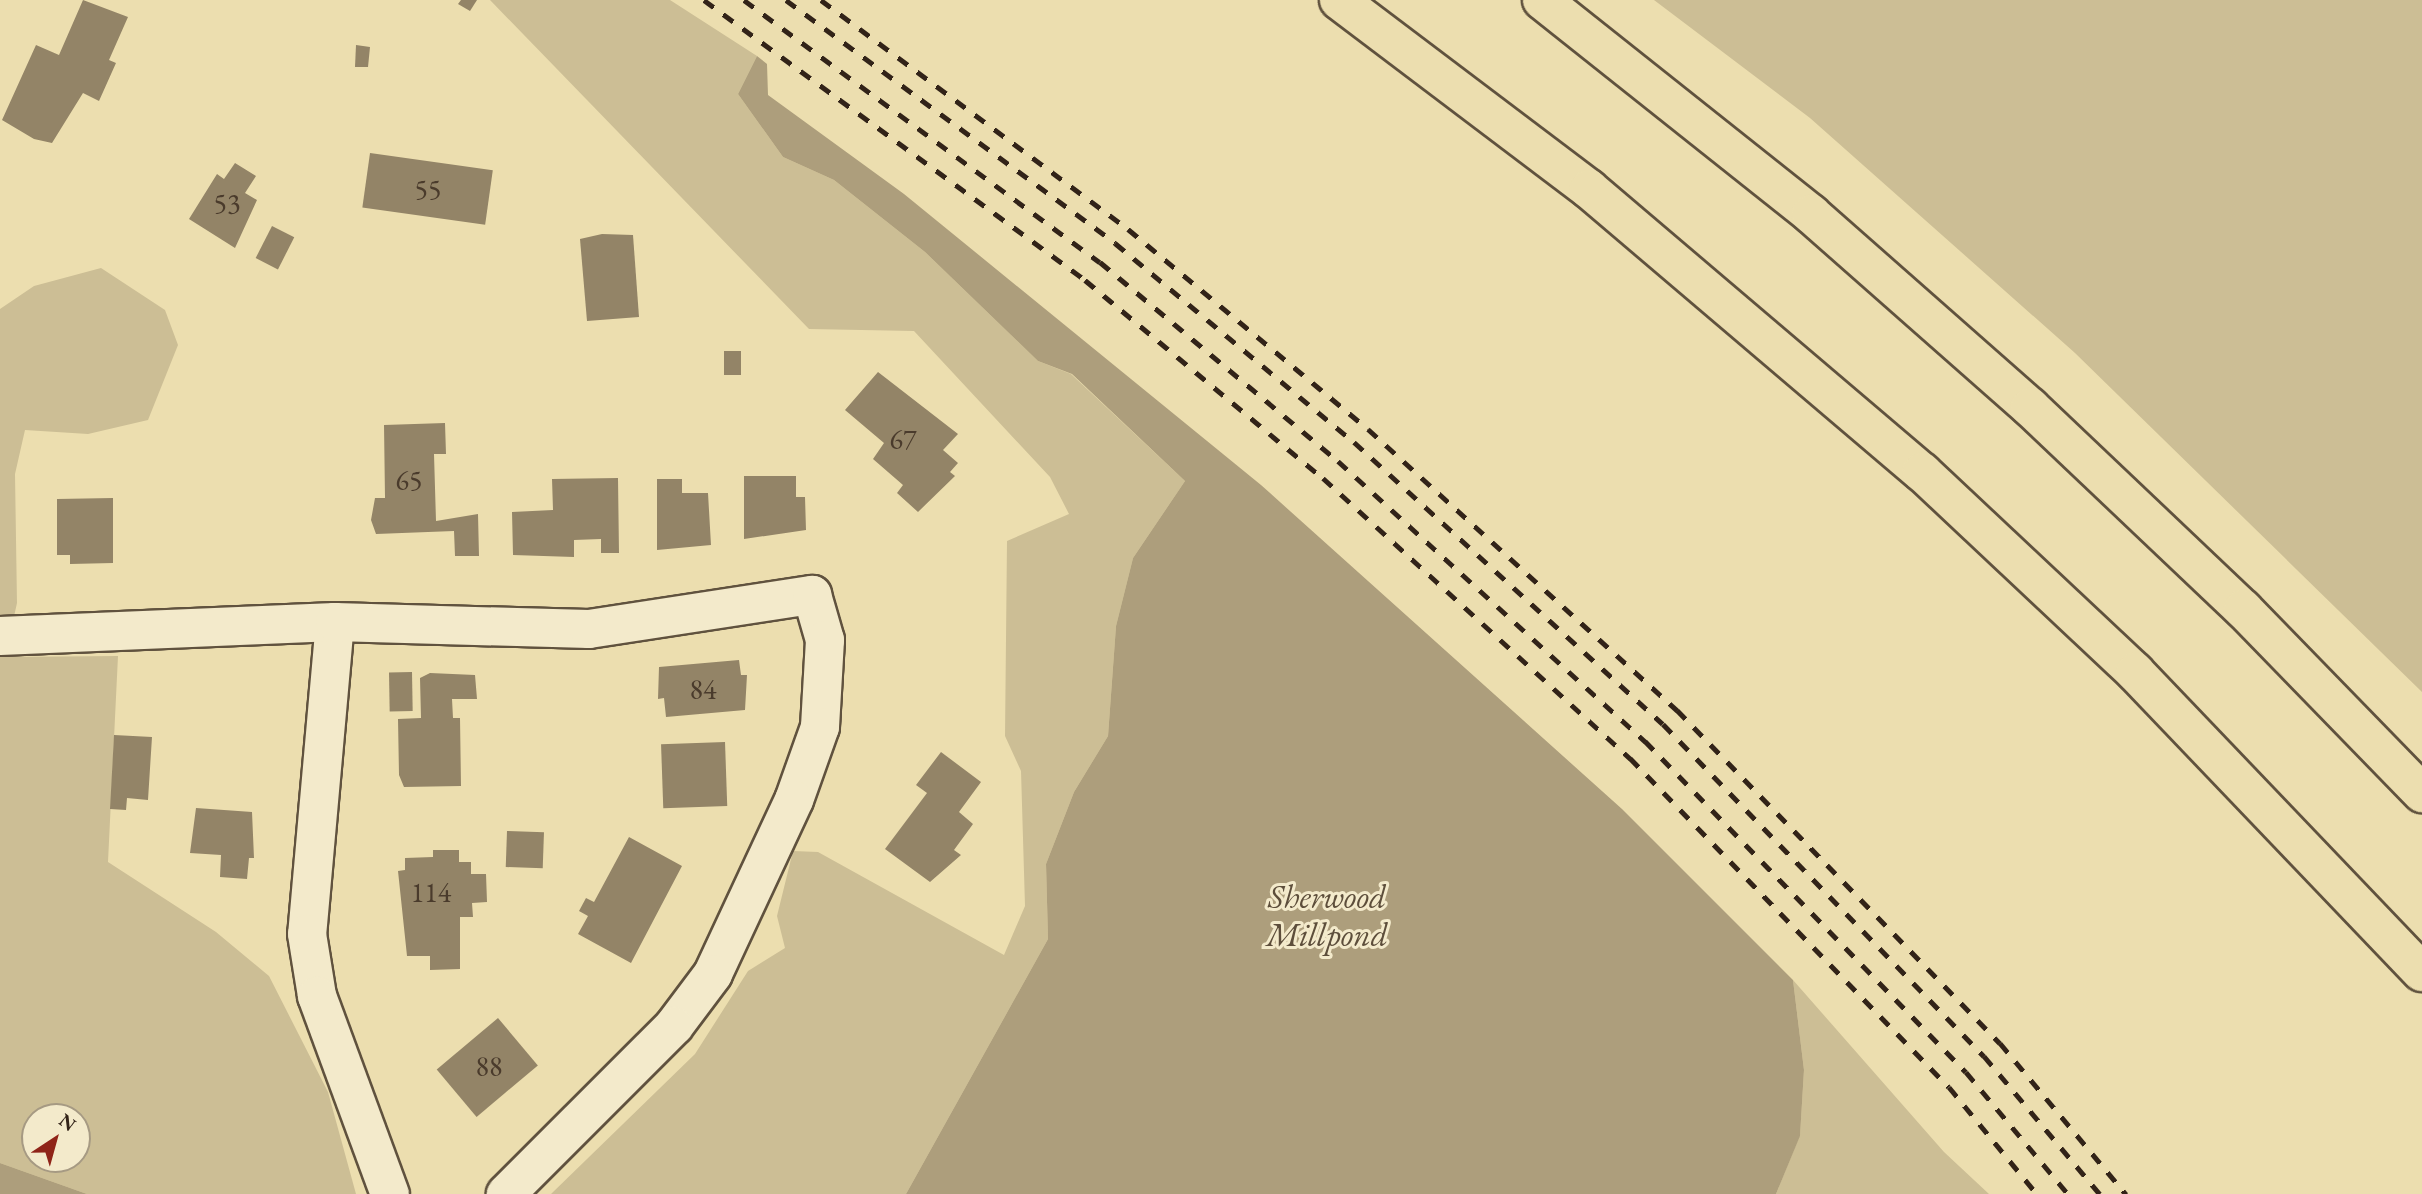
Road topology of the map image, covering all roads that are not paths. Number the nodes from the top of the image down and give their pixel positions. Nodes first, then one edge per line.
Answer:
1 (1339, 0) edge
2 (1542, 0) edge
3 (335, 622) junction
4 (0, 636) edge
5 (2422, 793) edge
6 (2422, 972) edge
7 (390, 1194) edge
8 (506, 1194) edge

1 - 6 highway
2 - 5 highway
3 - 4 street
3 - 7 street
3 - 8 street

